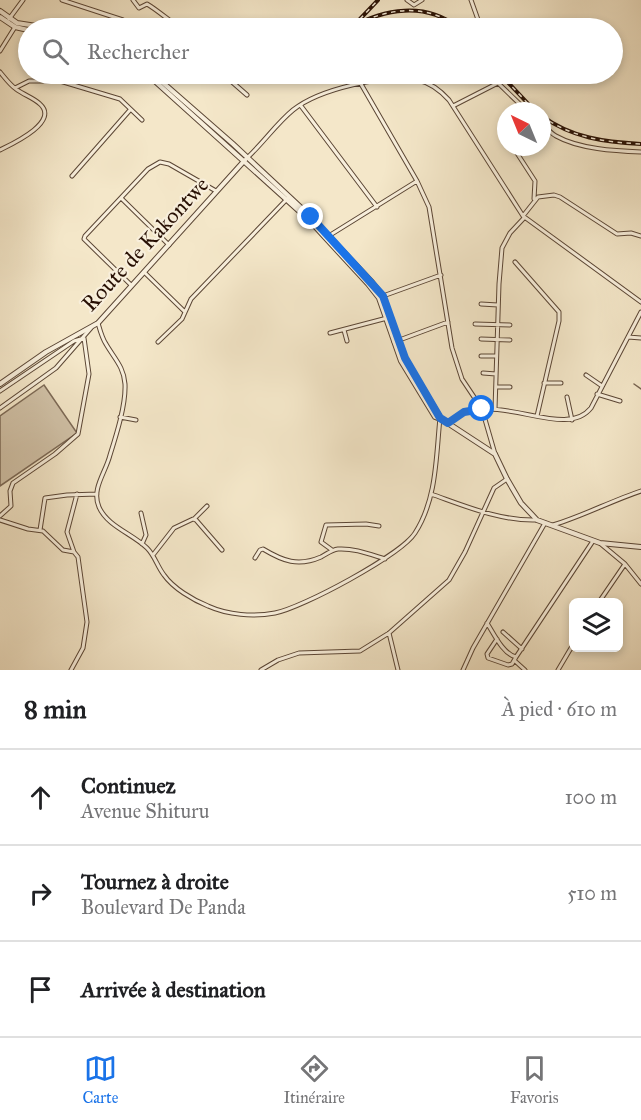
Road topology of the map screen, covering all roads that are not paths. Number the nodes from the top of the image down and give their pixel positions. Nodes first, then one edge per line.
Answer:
1 (23, 0) edge
2 (62, 0) edge
3 (133, 0) edge
4 (407, 0) edge
5 (422, 0) edge
6 (471, 0) edge
7 (0, 11) edge
8 (0, 17) edge
9 (117, 18) edge
10 (165, 18) edge
11 (477, 18) edge
12 (8, 21) junction
13 (16, 25) joint
14 (0, 51) edge
15 (0, 72) edge
16 (23, 84) edge
17 (70, 84) edge
18 (160, 84) edge
19 (165, 84) edge
20 (234, 84) edge
21 (361, 84) joint
22 (426, 84) edge
23 (496, 84) edge
24 (499, 84) edge
25 (15, 88) junction
26 (247, 95) dead end
27 (179, 99) junction
28 (518, 102) edge
29 (301, 106) junction
30 (453, 106) junction
31 (130, 110) junction
32 (142, 120) dead end
33 (551, 131) edge
34 (0, 150) edge
35 (641, 152) edge
36 (519, 156) edge
37 (246, 159) junction
38 (72, 176) dead end
39 (417, 181) junction
40 (216, 191) junction
41 (121, 198) junction
42 (288, 198) junction
43 (534, 201) junction
44 (377, 207) junction
45 (524, 217) junction
46 (327, 236) junction
47 (641, 236) edge
48 (169, 245) junction
49 (515, 262) dead end
50 (144, 272) junction
51 (441, 275) junction
52 (131, 285) junction
53 (381, 297) junction
54 (641, 302) edge
55 (481, 304) dead end
56 (498, 305) junction
57 (185, 312) junction
58 (641, 312) edge
59 (391, 316) junction
60 (386, 317) junction
61 (448, 322) junction
62 (98, 323) junction
63 (475, 324) dead end
64 (497, 325) junction
65 (510, 325) dead end
66 (92, 327) junction
67 (344, 330) junction
68 (330, 333) dead end
69 (628, 337) junction
70 (84, 338) junction
71 (641, 338) edge
72 (482, 339) dead end
73 (510, 340) dead end
74 (347, 341) dead end
75 (497, 341) junction
76 (158, 342) dead end
77 (396, 342) junction
78 (481, 356) dead end
79 (496, 356) junction
80 (483, 373) dead end
81 (496, 374) junction
82 (586, 375) dead end
83 (544, 383) junction
84 (561, 383) dead end
85 (0, 384) edge
86 (602, 386) junction
87 (496, 387) junction
88 (510, 387) dead end
89 (0, 391) edge
90 (597, 394) junction
91 (567, 397) dead end
92 (620, 401) dead end
93 (0, 408) edge
94 (482, 409) junction
95 (495, 409) junction
96 (537, 416) junction
97 (120, 417) junction
98 (440, 418) junction
99 (136, 420) dead end
100 (572, 420) junction
101 (448, 423) junction
102 (495, 454) junction
103 (507, 479) junction
104 (641, 491) edge
105 (77, 494) junction
106 (97, 494) junction
107 (431, 494) junction
108 (207, 506) dead end
109 (483, 512) junction
110 (141, 513) dead end
111 (0, 518) edge
112 (194, 519) junction
113 (537, 520) junction
114 (545, 523) junction
115 (551, 525) junction
116 (379, 526) dead end
117 (40, 530) junction
118 (593, 541) junction
119 (600, 543) junction
120 (142, 544) junction
121 (641, 547) edge
122 (222, 550) dead end
123 (332, 550) junction
124 (74, 552) junction
125 (153, 555) junction
126 (255, 558) dead end
127 (385, 559) junction
128 (625, 564) junction
129 (641, 584) edge
130 (602, 598) edge
131 (487, 622) junction
132 (503, 632) dead end
133 (389, 633) junction
134 (496, 639) junction
135 (522, 649) junction
136 (569, 650) edge
137 (515, 659) junction
138 (71, 670) edge
139 (261, 670) edge
140 (398, 670) edge
141 (463, 670) edge
142 (525, 670) edge
143 (558, 670) edge

1 - 12 street
2 - 9 street
3 - 10 street
4 - 5 street
6 - 11 street
7 - 12 street
8 - 12 street
12 - 13 street
13 - 14 street
15 - 25 street
16 - 25 street
17 - 31 street
18 - 27 street
19 - 27 street
20 - 26 street
21 - 29 street
21 - 39 street
22 - 30 street
23 - 30 street
24 - 28 street
25 - 34 street
27 - 37 street
29 - 37 street
29 - 44 street
30 - 45 street
31 - 32 street
31 - 38 street
33 - 35 street
36 - 43 street
37 - 40 street, Route de Kakontwe
37 - 42 street
39 - 44 street
39 - 51 street
40 - 41 street
40 - 48 street, Route de Kakontwe
41 - 48 street
41 - 52 street
42 - 46 street
42 - 57 street
43 - 45 street
43 - 47 street
44 - 46 street
45 - 54 street
45 - 56 street
46 - 53 street
48 - 50 street, Route de Kakontwe
49 - 83 street
50 - 52 street, Route de Kakontwe
50 - 57 street
51 - 53 street
51 - 61 street
52 - 62 street, Route de Kakontwe
53 - 59 street
53 - 60 street
55 - 56 street
56 - 64 street
57 - 76 street
58 - 69 street
59 - 60 street
59 - 77 street
60 - 67 street
60 - 77 street
61 - 77 street
61 - 94 street
62 - 66 street, Route de Kakontwe
62 - 97 street
63 - 64 street
64 - 65 street
64 - 75 street
66 - 70 street
66 - 85 street, Route de Kakontwe
67 - 68 street
67 - 74 street
69 - 71 street
69 - 86 street
70 - 89 street
70 - 93 street
70 - 111 street
72 - 75 street
73 - 75 street
75 - 79 street
77 - 98 street
78 - 79 street
79 - 81 street
80 - 81 street
81 - 87 street
82 - 86 street
83 - 84 street
83 - 96 street
86 - 90 street
87 - 88 street
87 - 95 street
90 - 92 street
90 - 100 street
91 - 100 street
94 - 95 street
94 - 101 street
94 - 102 street
95 - 96 street
96 - 100 street
97 - 99 street
97 - 106 street
98 - 101 street
98 - 107 street
101 - 102 street
102 - 103 street
103 - 109 street
103 - 113 street
104 - 115 street
105 - 106 street
105 - 117 street
105 - 124 street
106 - 120 street
107 - 109 street
107 - 127 street
108 - 112 street
109 - 113 street
109 - 133 street
110 - 120 street
111 - 117 street
112 - 122 street
112 - 125 street
113 - 114 street
114 - 115 street
114 - 131 street
115 - 118 street
116 - 123 street
117 - 124 street
118 - 119 street
118 - 135 street
119 - 121 street
119 - 128 street
120 - 125 street
123 - 126 street
123 - 127 street
124 - 138 street
125 - 127 street
128 - 129 street
128 - 130 street
131 - 134 street
131 - 141 street
132 - 135 street
133 - 139 street
133 - 140 street
134 - 137 street
134 - 137 street
135 - 137 street
136 - 143 street
137 - 142 street

